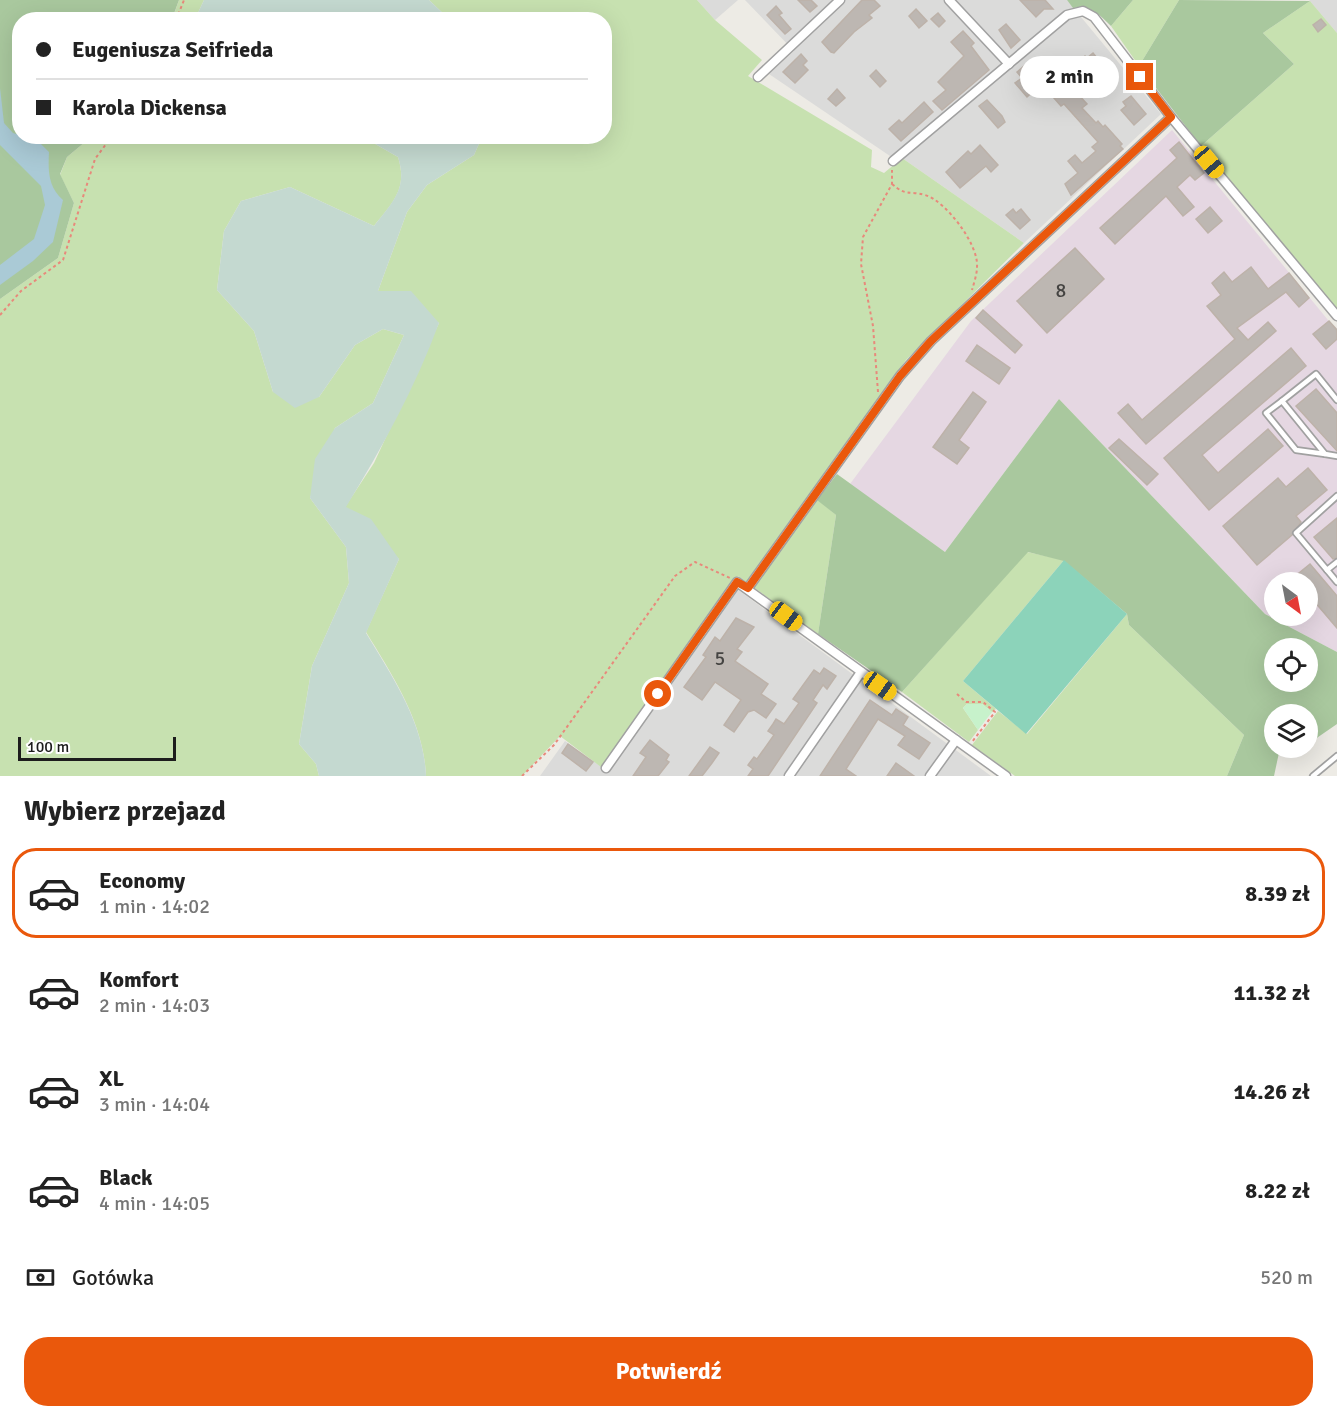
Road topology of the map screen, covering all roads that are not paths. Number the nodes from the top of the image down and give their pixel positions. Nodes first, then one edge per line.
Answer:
1 (840, 0) edge
2 (950, 0) edge
3 (1009, 64) junction
4 (758, 77) dead end
5 (1171, 117) junction
6 (893, 161) road end
7 (1337, 316) edge
8 (1282, 400) junction
9 (1337, 400) edge
10 (1325, 454) junction
11 (1337, 456) edge
12 (1337, 496) edge
13 (1337, 562) edge
14 (1327, 570) junction
15 (1337, 582) edge
16 (748, 588) junction
17 (861, 672) junction
18 (956, 740) junction
19 (1337, 756) edge
20 (606, 768) dead end
21 (789, 776) edge
22 (930, 776) edge
23 (1006, 776) edge
24 (1313, 776) edge

1 - 4 street
2 - 3 street
3 - 5 street
3 - 6 street
5 - 7 street
5 - 16 street
8 - 9 lane
8 - 10 lane
8 - 10 lane
10 - 11 lane
12 - 14 lane
13 - 14 lane
14 - 15 lane
16 - 17 street
16 - 20 street
17 - 18 street
17 - 21 street
18 - 22 street
18 - 23 street
19 - 24 lane

